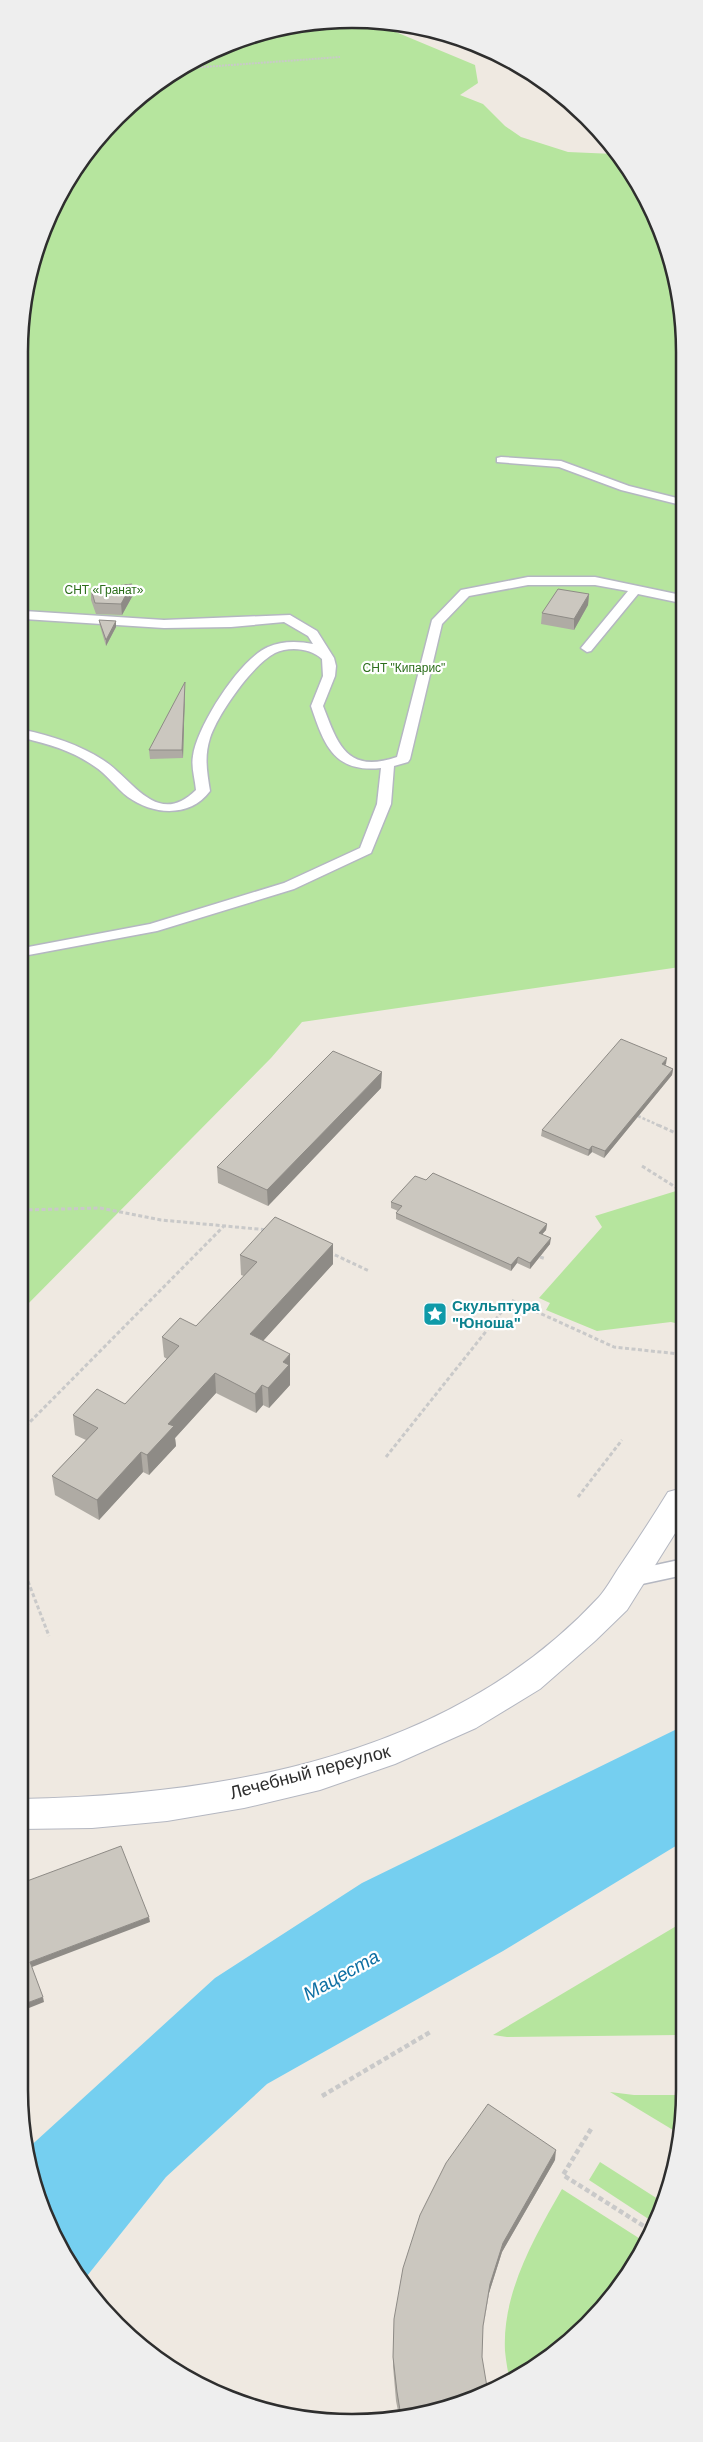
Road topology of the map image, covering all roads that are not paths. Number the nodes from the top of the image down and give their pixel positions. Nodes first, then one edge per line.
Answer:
1 (501, 460) dead end
2 (676, 501) edge
3 (635, 590) junction
4 (676, 598) edge
5 (28, 615) edge
6 (587, 648) dead end
7 (325, 656) junction
8 (28, 735) edge
9 (388, 765) junction
10 (28, 951) edge
11 (676, 1506) edge
12 (676, 1569) edge
13 (628, 1579) junction
14 (28, 1814) edge

1 - 2 lane
3 - 4 lane
3 - 6 lane
3 - 9 lane
5 - 7 lane
7 - 8 lane
7 - 9 lane
9 - 10 lane
11 - 13 street, Лечебный переулок
12 - 13 lane
13 - 14 street, Лечебный переулок

